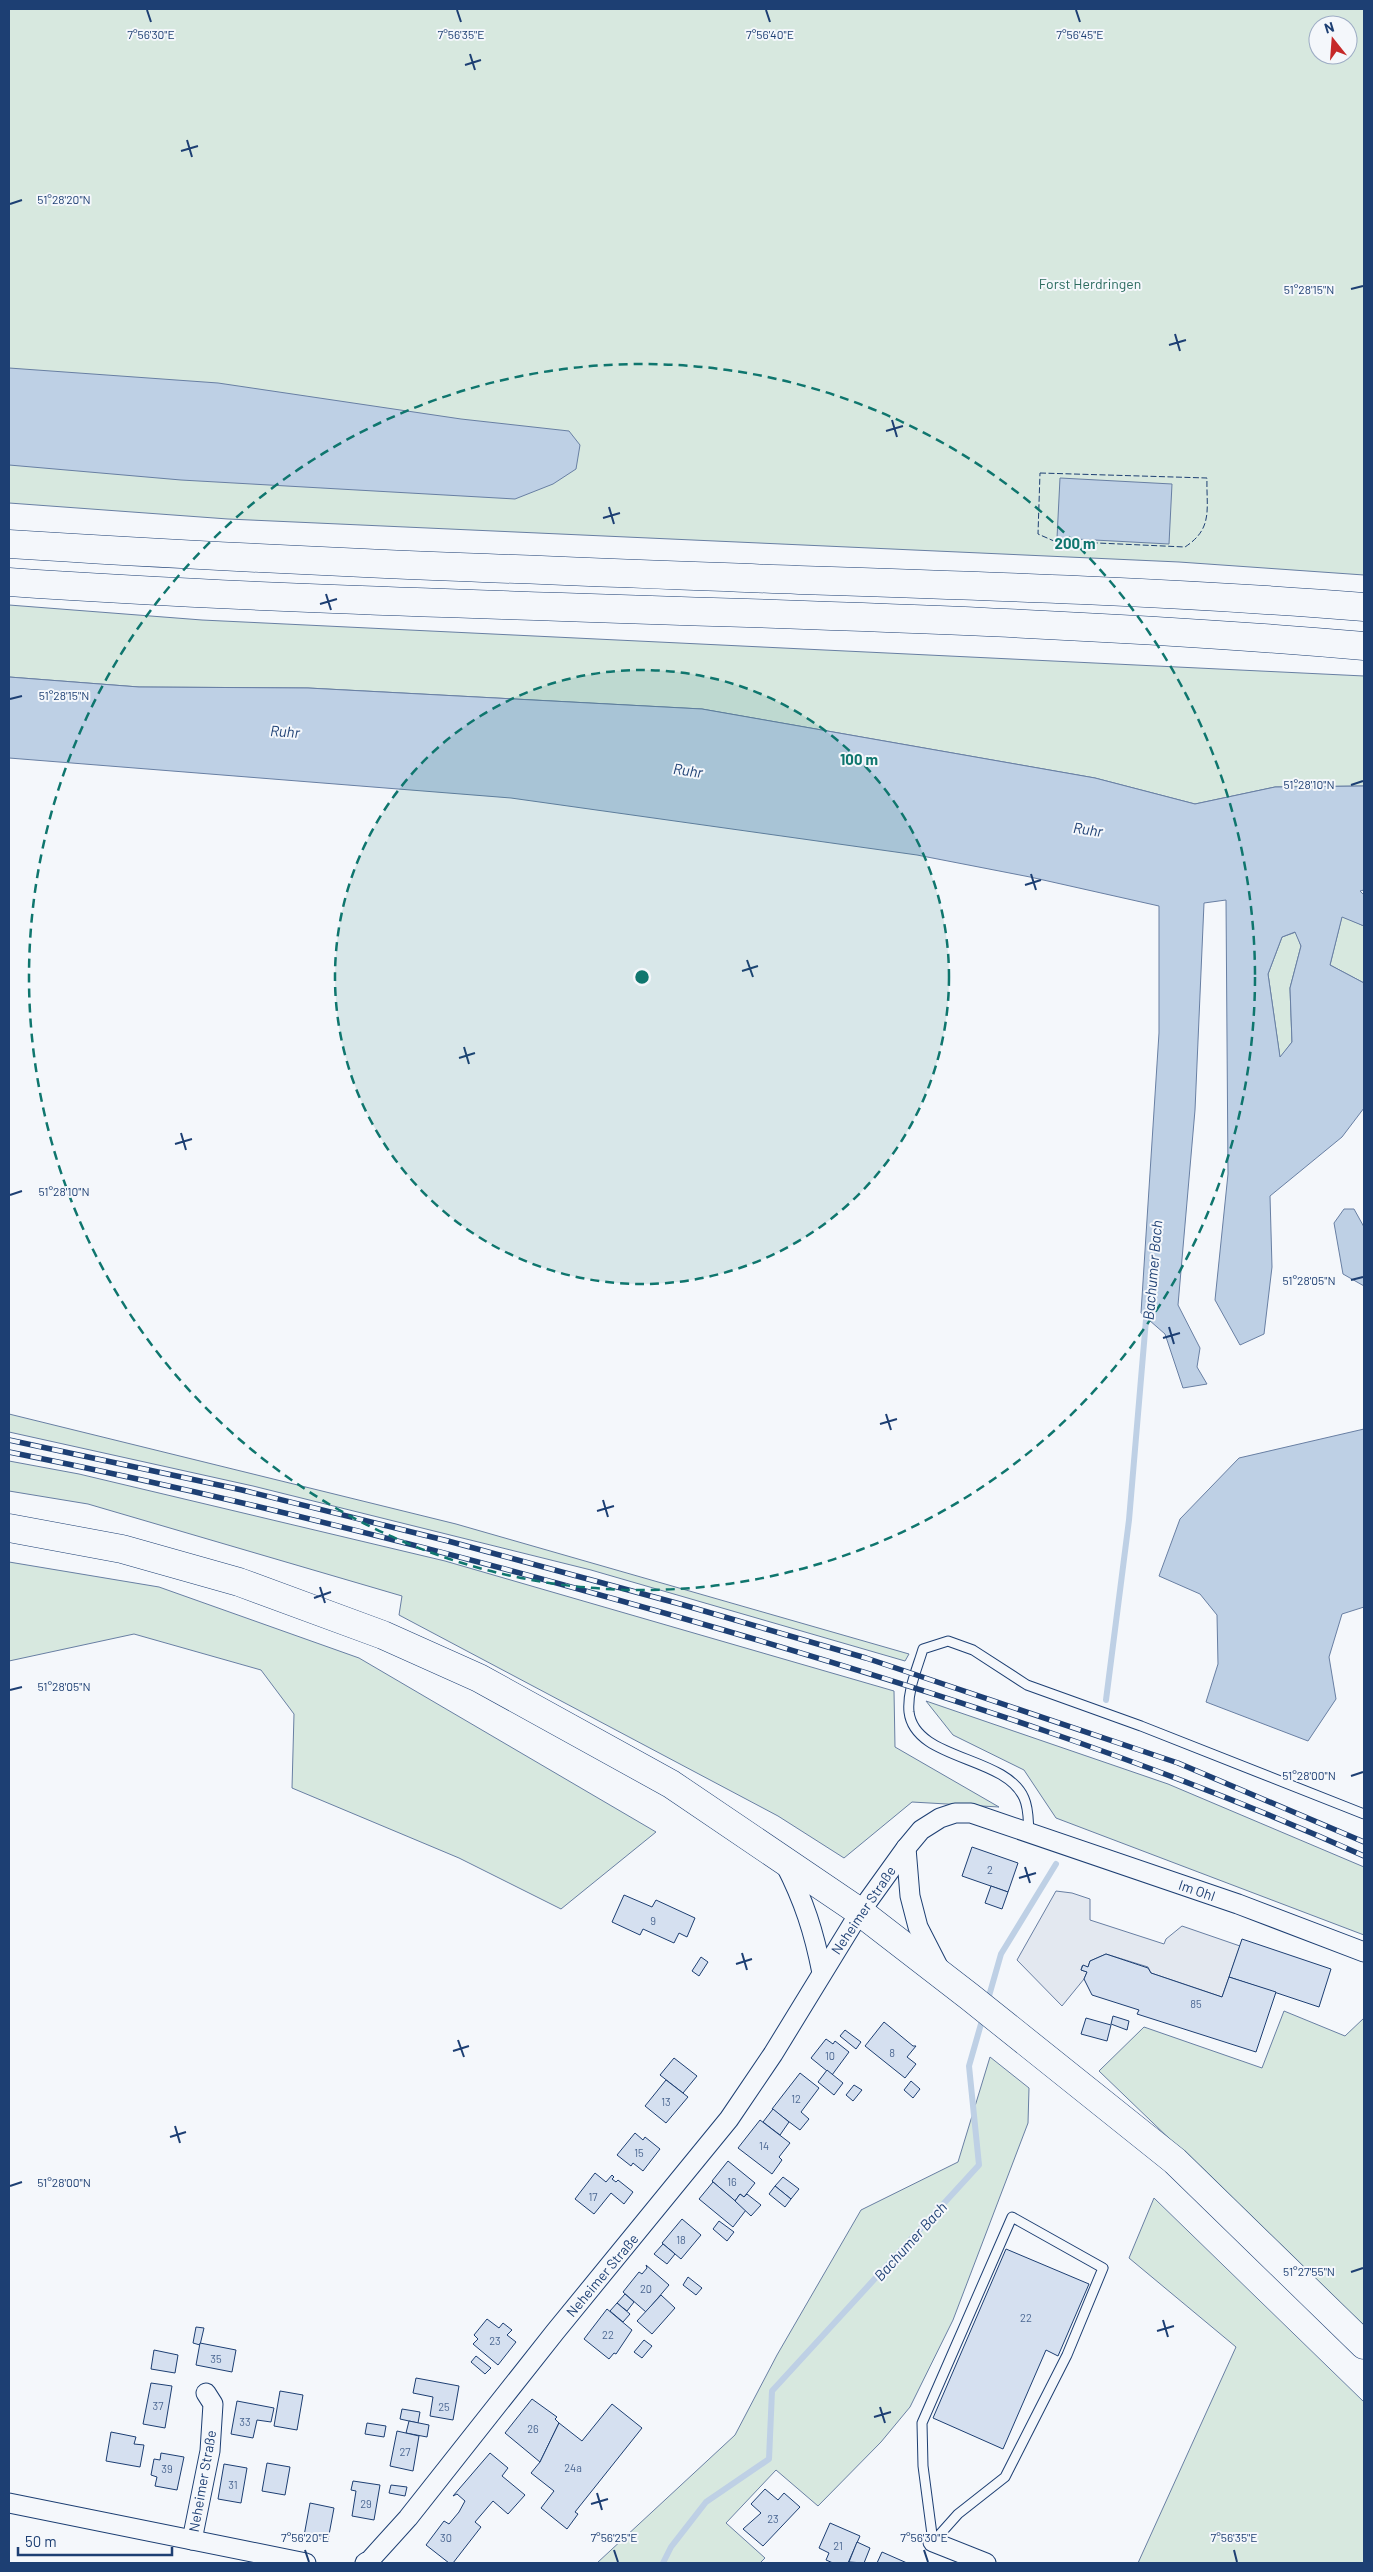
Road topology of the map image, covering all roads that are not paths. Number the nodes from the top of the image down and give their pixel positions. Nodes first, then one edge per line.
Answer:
1 (9, 544) edge
2 (9, 582) edge
3 (1364, 608) edge
4 (1364, 646) edge
5 (9, 1528) edge
6 (1364, 1814) edge
7 (1029, 1832) junction
8 (906, 1848) junction
9 (782, 1858) junction
10 (860, 1912) junction
11 (1364, 1952) edge
12 (822, 1973) junction
13 (942, 1975) junction
14 (1364, 2344) edge
15 (206, 2393) dead end
16 (9, 2503) edge
17 (192, 2540) junction
18 (933, 2542) junction
19 (306, 2563) edge
20 (365, 2563) edge
21 (986, 2563) edge

1 - 3 main road
2 - 4 main road
5 - 9 main road
6 - 7 lane
7 - 8 street, Neheimer Straße
7 - 11 street, Im Ohl
8 - 10 street, Neheimer Straße
8 - 13 street, Neheimer Straße
9 - 10 main road
9 - 12 street, Neheimer Straße
10 - 12 street, Neheimer Straße
10 - 13 main road
12 - 20 street, Neheimer Straße
13 - 14 main road
15 - 17 street, Neheimer Straße
16 - 17 street, Neheimer Straße
17 - 19 street, Neheimer Straße
18 - 18 lane
18 - 21 street

